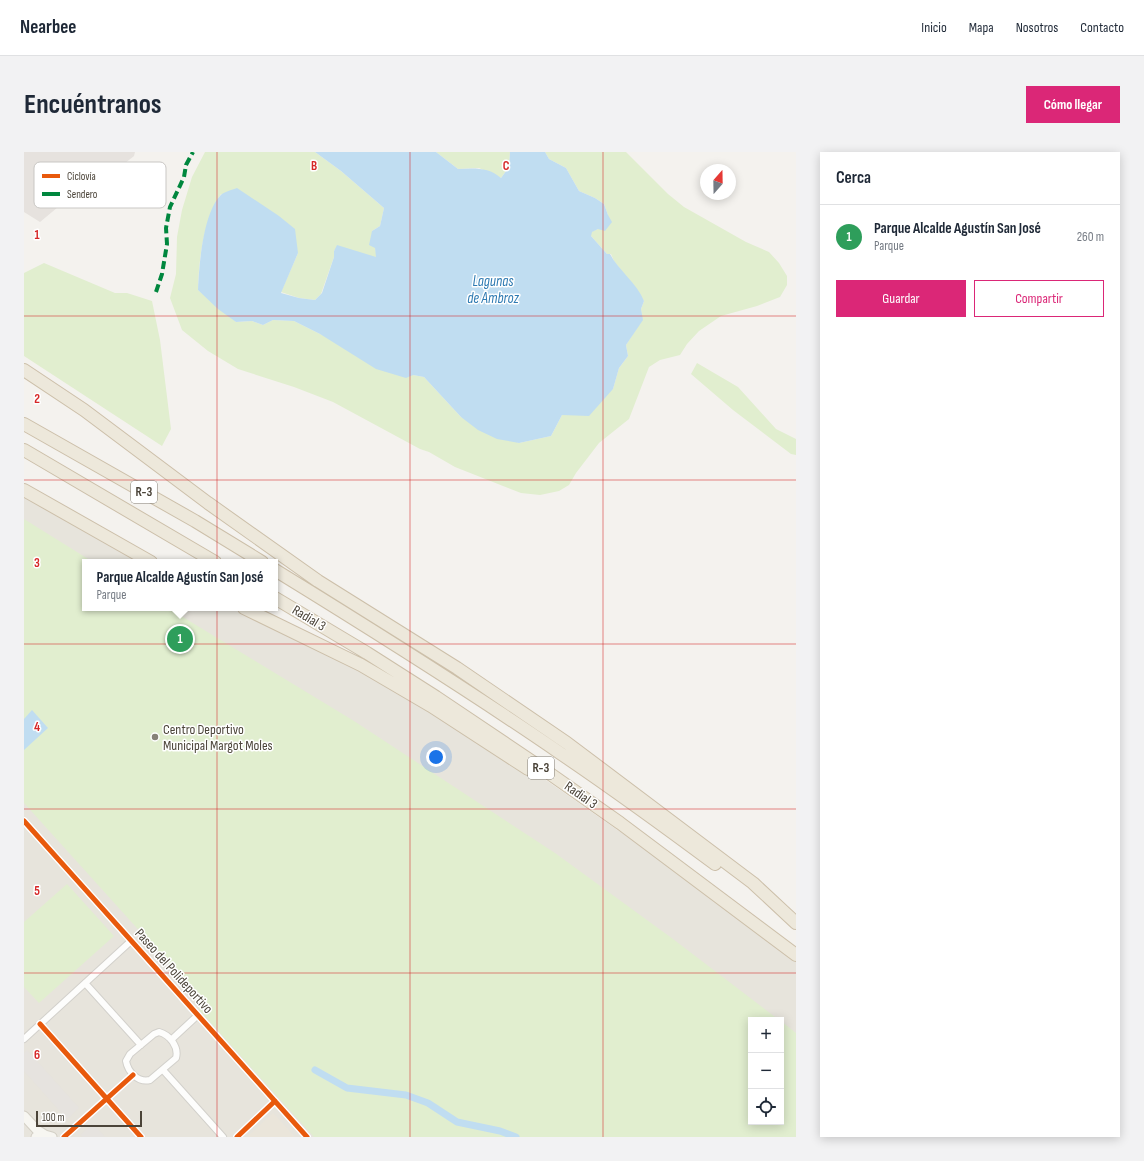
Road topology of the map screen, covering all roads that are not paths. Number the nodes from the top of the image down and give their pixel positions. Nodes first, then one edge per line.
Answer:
1 (24, 370) edge
2 (24, 424) edge
3 (24, 450) edge
4 (24, 490) edge
5 (146, 559) edge
6 (210, 559) edge
7 (257, 559) edge
8 (278, 572) edge
9 (278, 600) edge
10 (250, 611) edge
11 (24, 822) edge
12 (692, 876) junction
13 (796, 924) edge
14 (131, 941) junction
15 (796, 955) edge
16 (85, 983) junction
17 (198, 1015) junction
18 (40, 1024) junction
19 (24, 1038) edge
20 (171, 1040) junction
21 (141, 1045) junction
22 (163, 1070) junction
23 (133, 1075) junction
24 (107, 1098) junction
25 (275, 1101) junction
26 (24, 1116) edge
27 (44, 1136) edge
28 (64, 1137) edge
29 (141, 1137) edge
30 (224, 1137) edge
31 (237, 1137) edge
32 (307, 1137) edge

1 - 13 highway
2 - 7 highway, R-3
3 - 6 highway, R-3
4 - 5 highway
8 - 13 highway, Radial 3 / R-3
9 - 12 highway, Radial 3 / R-3
10 - 12 highway
11 - 14 street, Paseo del Polideportivo
12 - 15 highway, Radial 3 / R-3
14 - 16 street
14 - 17 street, Paseo del Polideportivo
16 - 18 street
16 - 21 street
17 - 20 street
17 - 25 street, Paseo del Polideportivo
18 - 19 street
18 - 24 street
20 - 21 street
20 - 22 street
21 - 23 street
22 - 23 street
22 - 30 street
23 - 24 street
24 - 28 street
24 - 29 street
25 - 31 street
25 - 32 street, Paseo del Polideportivo
26 - 27 main road

